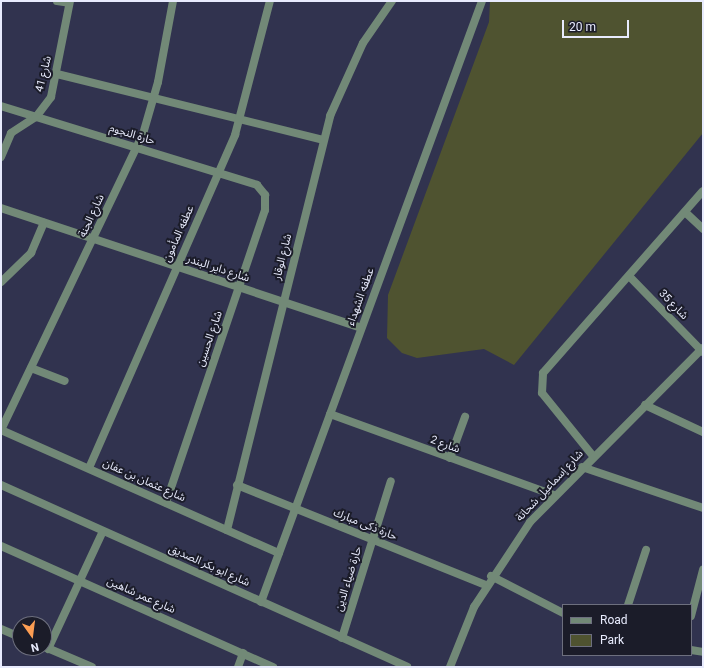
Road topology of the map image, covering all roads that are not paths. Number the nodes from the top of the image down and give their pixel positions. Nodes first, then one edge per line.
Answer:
1 (57, 1) edge
2 (173, 1) edge
3 (270, 1) edge
4 (392, 1) edge
5 (482, 1) edge
6 (70, 2) edge
7 (57, 74) junction
8 (154, 98) junction
9 (1, 106) edge
10 (36, 117) junction
11 (241, 120) junction
12 (323, 140) junction
13 (136, 148) junction
14 (1, 157) edge
15 (218, 173) junction
16 (257, 185) joint
17 (703, 191) edge
18 (1, 208) edge
19 (685, 212) junction
20 (44, 223) junction
21 (703, 229) edge
22 (93, 239) junction
23 (177, 267) junction
24 (629, 276) junction
25 (1, 282) edge
26 (239, 288) junction
27 (283, 302) junction
28 (361, 328) junction
29 (702, 350) edge
30 (31, 368) junction
31 (65, 381) dead end
32 (645, 405) junction
33 (330, 414) junction
34 (465, 417) dead end
35 (1, 430) edge
36 (703, 432) edge
37 (593, 456) junction
38 (450, 458) junction
39 (582, 467) junction
40 (89, 468) junction
41 (391, 481) dead end
42 (1, 485) edge
43 (237, 485) junction
44 (554, 495) junction
45 (166, 503) junction
46 (703, 508) edge
47 (296, 509) junction
48 (227, 530) junction
49 (103, 531) junction
50 (372, 540) junction
51 (1, 546) edge
52 (646, 550) dead end
53 (279, 553) junction
54 (703, 570) edge
55 (491, 576) junction
56 (80, 581) junction
57 (486, 585) junction
58 (261, 602) junction
59 (628, 604) edge
60 (562, 612) edge
61 (692, 612) edge
62 (1, 629) edge
63 (12, 634) edge
64 (52, 636) edge
65 (342, 638) junction
66 (52, 650) edge
67 (692, 650) edge
68 (703, 652) edge
69 (243, 653) junction
70 (92, 667) edge
71 (238, 667) edge
72 (273, 667) edge
73 (407, 667) edge
74 (450, 667) edge

1 - 6 street
2 - 8 street, شارع الجنة
3 - 11 street, عطفه المأمون
4 - 12 street, شارع الوقار
5 - 28 street, عطفه الشهداء
6 - 7 street, شارع 41
7 - 8 street
7 - 10 street, شارع 41
8 - 11 street
8 - 13 street, شارع الجنة
9 - 10 street, حارة النجوم
10 - 13 street, حارة النجوم
10 - 14 street, شارع 41
11 - 12 street
11 - 15 street, عطفه المأمون
12 - 27 street, شارع الوقار
13 - 15 street, حارة النجوم
13 - 22 street, شارع الجنة
15 - 16 street, حارة النجوم
15 - 23 street, عطفه المأمون
16 - 26 street, شارع الحسين
17 - 19 street
18 - 20 street, شارع داير البندر
19 - 21 street
19 - 24 street
20 - 22 street, شارع داير البندر
20 - 25 street
22 - 23 street, شارع داير البندر
22 - 30 street, شارع الجنة
23 - 26 street, شارع داير البندر
23 - 40 street, عطفه المأمون
24 - 29 street, شارع 35
24 - 37 street
26 - 27 street, شارع داير البندر
26 - 45 street, شارع الحسين
27 - 28 street, شارع داير البندر
27 - 43 street, شارع الوقار
28 - 33 street, عطفه الشهداء
29 - 32 street, شارع إسماعيل شحاتة
30 - 31 street
30 - 35 street, شارع الجنة
32 - 36 street
32 - 37 street, شارع إسماعيل شحاتة
33 - 38 street, شارع 2
33 - 47 street, عطفه الشهداء
34 - 38 street
35 - 40 street, شارع عثمان بن عفان
37 - 39 street, شارع إسماعيل شحاتة
38 - 44 street, شارع 2
39 - 44 street, شارع إسماعيل شحاتة
39 - 46 street
40 - 45 street, شارع عثمان بن عفان
41 - 50 street, حارة ضياء الدين
42 - 49 street, شارع ابو بكر الصديق
43 - 47 street, حارة ذكى مبارك
43 - 48 street, شارع الوقار
44 - 55 street, شارع إسماعيل شحاتة
45 - 48 street, شارع عثمان بن عفان
47 - 50 street, حارة ذكى مبارك
47 - 53 street, عطفه الشهداء
48 - 53 street, شارع عثمان بن عفان
49 - 56 street
49 - 58 street, شارع ابو بكر الصديق
50 - 57 street, حارة ذكى مبارك
50 - 65 street, حارة ضياء الدين
51 - 56 street, شارع عمر شاهين
52 - 59 street
53 - 58 street, عطفه الشهداء
54 - 61 street
55 - 57 street, شارع إسماعيل شحاتة
55 - 60 street
56 - 64 street
56 - 69 street, شارع عمر شاهين
57 - 74 street, شارع إسماعيل شحاتة
58 - 65 street, شارع ابو بكر الصديق
62 - 63 street
65 - 73 street, شارع ابو بكر الصديق
66 - 70 street
67 - 68 street
69 - 71 street
69 - 72 street, شارع عمر شاهين

